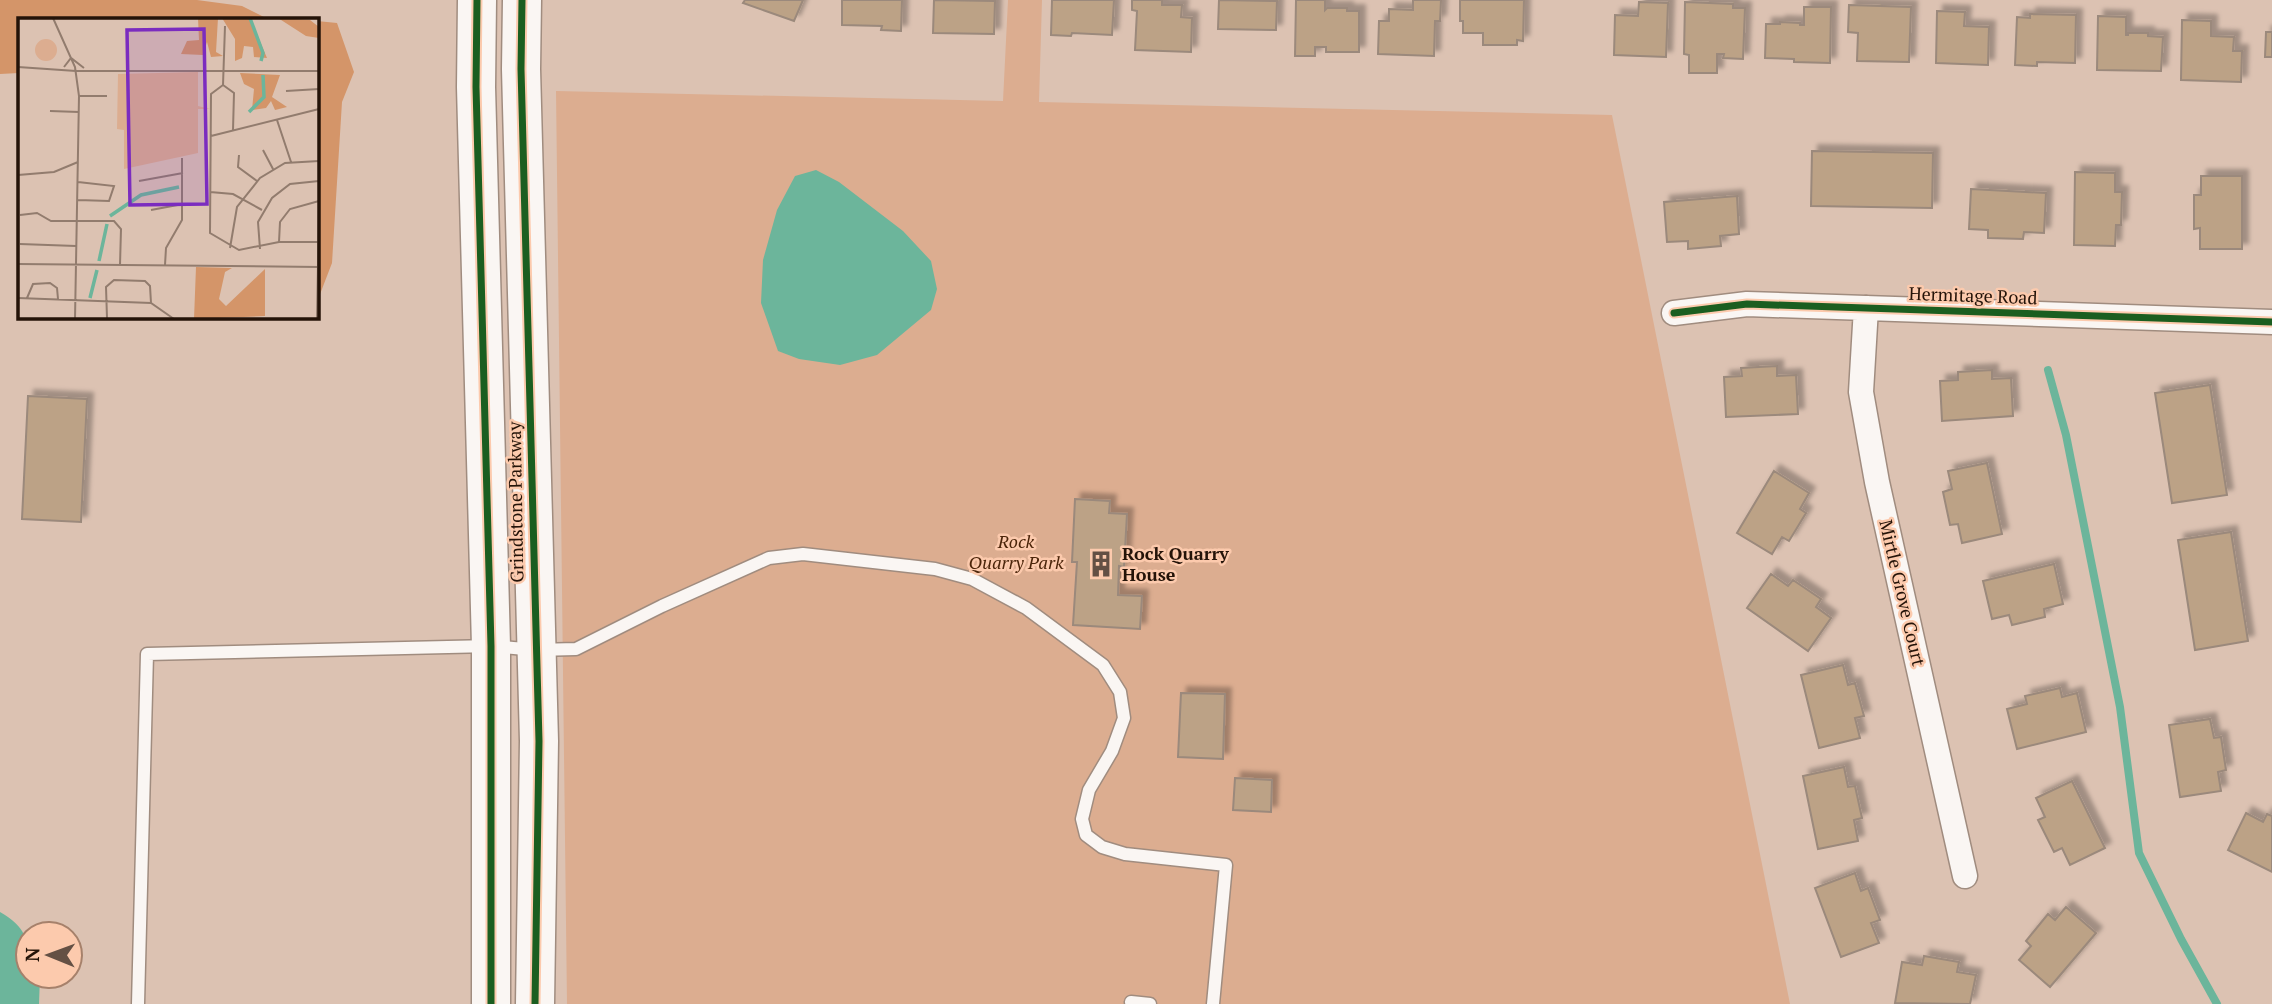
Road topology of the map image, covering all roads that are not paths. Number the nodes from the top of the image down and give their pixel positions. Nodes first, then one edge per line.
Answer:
1 (477, 0) edge
2 (522, 0) edge
3 (1866, 308) junction
4 (1674, 313) dead end
5 (2272, 322) edge
6 (491, 646) junction
7 (536, 650) junction
8 (1965, 876) dead end
9 (1131, 1002) edge
10 (138, 1004) edge
11 (491, 1004) edge
12 (535, 1004) edge
13 (1150, 1004) edge
14 (1213, 1004) edge

1 - 6 main road, Grindstone Parkway
2 - 7 main road, Grindstone Parkway
3 - 4 street, Hermitage Road
3 - 5 street, Hermitage Road
3 - 8 street, Mirtle Grove Court
6 - 7 lane
6 - 10 lane
6 - 11 main road, Grindstone Parkway
7 - 12 main road, Grindstone Parkway
7 - 14 lane
9 - 13 lane

